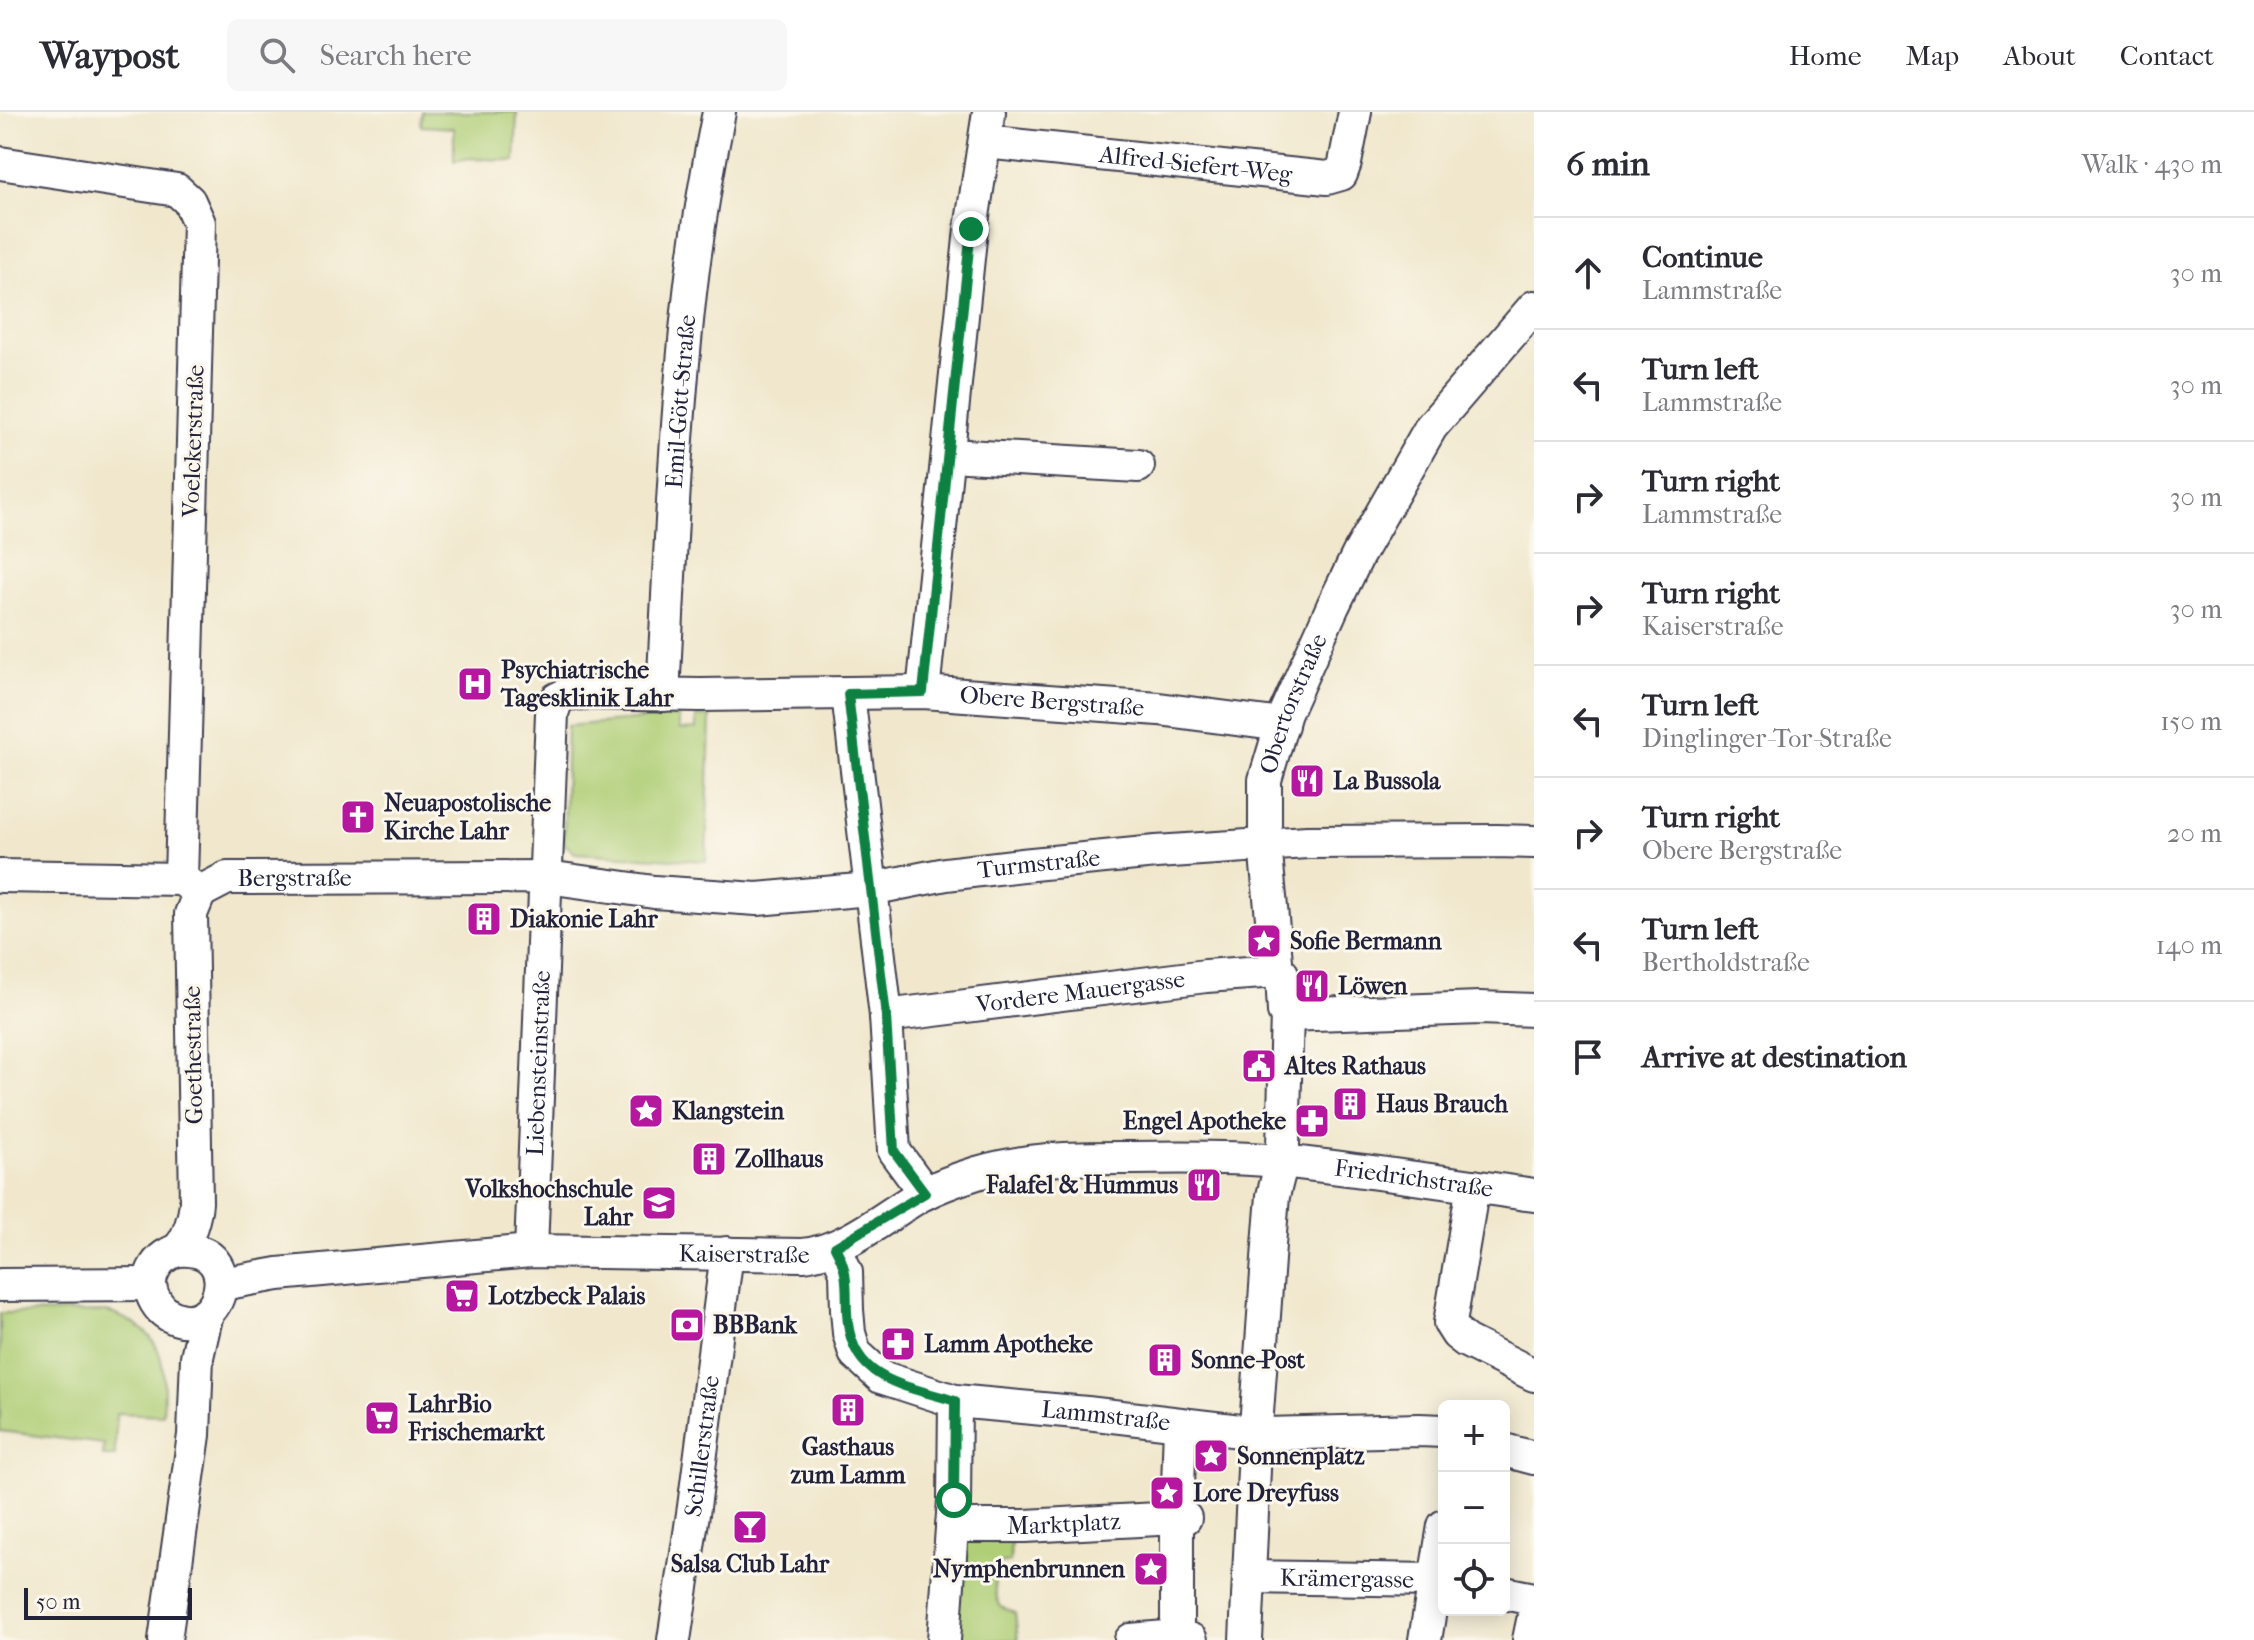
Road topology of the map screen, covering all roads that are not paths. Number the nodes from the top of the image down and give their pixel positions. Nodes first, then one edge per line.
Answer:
1 (719, 112) edge
2 (1355, 112) edge
3 (987, 127) edge
4 (0, 163) edge
5 (1534, 307) edge
6 (949, 455) junction
7 (1138, 466) dead end
8 (923, 692) junction
9 (848, 694) junction
10 (663, 695) junction
11 (1245, 721) junction
12 (1282, 725) junction
13 (1265, 780) junction
14 (1534, 842) edge
15 (1265, 844) junction
16 (0, 876) edge
17 (547, 877) junction
18 (191, 885) junction
19 (870, 889) junction
20 (1277, 971) junction
21 (1534, 1010) edge
22 (1287, 1015) junction
23 (886, 1016) junction
24 (1280, 1162) junction
25 (1473, 1186) junction
26 (925, 1193) junction
27 (1534, 1195) edge
28 (835, 1247) junction
29 (190, 1251) junction
30 (531, 1251) junction
31 (727, 1253) junction
32 (150, 1284) junction
33 (222, 1284) junction
34 (0, 1285) edge
35 (193, 1316) junction
36 (1534, 1375) edge
37 (955, 1401) junction
38 (1180, 1425) junction
39 (1438, 1431) edge
40 (1256, 1433) junction
41 (1510, 1452) edge
42 (1534, 1458) edge
43 (953, 1513) junction
44 (1181, 1518) junction
45 (1249, 1577) junction
46 (1438, 1580) edge
47 (1438, 1584) edge
48 (1510, 1594) edge
49 (1534, 1599) edge
50 (1534, 1616) edge
51 (1184, 1638) edge
52 (165, 1640) edge
53 (674, 1640) edge
54 (944, 1640) edge
55 (1131, 1640) edge
56 (1246, 1640) edge
57 (1425, 1640) edge
58 (1529, 1640) edge

1 - 10 street, Emil-Gött-Straße
2 - 3 street, Alfred-Siefert-Weg
3 - 6 street
4 - 18 street, Voelckerstraße
5 - 12 street, Obertorstraße
6 - 7 street
6 - 8 street
8 - 9 street, Obere Bergstraße
8 - 11 street, Obere Bergstraße
9 - 10 street, Obere Bergstraße
9 - 19 street
10 - 17 street, Obere Bergstraße
11 - 12 street, Obere Bergstraße
11 - 13 street
12 - 13 street, Obertorstraße
13 - 15 street, Obertorstraße
14 - 15 street, Turmstraße
15 - 19 street, Turmstraße
15 - 20 street, Obertorstraße
16 - 18 street, Bergstraße
17 - 18 street, Bergstraße
17 - 19 street, Turmstraße
17 - 30 street, Liebensteinstraße
18 - 29 street, Goethestraße
19 - 23 street
20 - 22 street, Obertorstraße
20 - 23 street, Vordere Mauergasse
21 - 22 street
22 - 24 street, Obertorstraße
23 - 26 street
24 - 25 street, Friedrichstraße
24 - 26 street, Kaiserstraße
24 - 40 street, Obertorstraße
25 - 27 street, Friedrichstraße
25 - 36 street
26 - 28 street, Kaiserstraße
28 - 31 street, Kaiserstraße
28 - 37 street, Lammstraße
29 - 32 street
29 - 33 street, Goethestraße
30 - 31 street, Kaiserstraße
30 - 33 street, Kaiserstraße
31 - 53 street, Schillerstraße
32 - 34 street
32 - 35 street
33 - 35 street
35 - 52 street
37 - 38 street, Lammstraße
37 - 43 street
38 - 40 street, Lammstraße
38 - 44 street
39 - 40 street, Lammstraße
40 - 45 street, Obertorstraße
41 - 42 street
43 - 44 street, Marktplatz
43 - 54 street
44 - 51 street
45 - 46 street, Krämergasse
45 - 56 street, Obertorstraße
47 - 57 street
48 - 49 street
50 - 58 street
51 - 55 street

